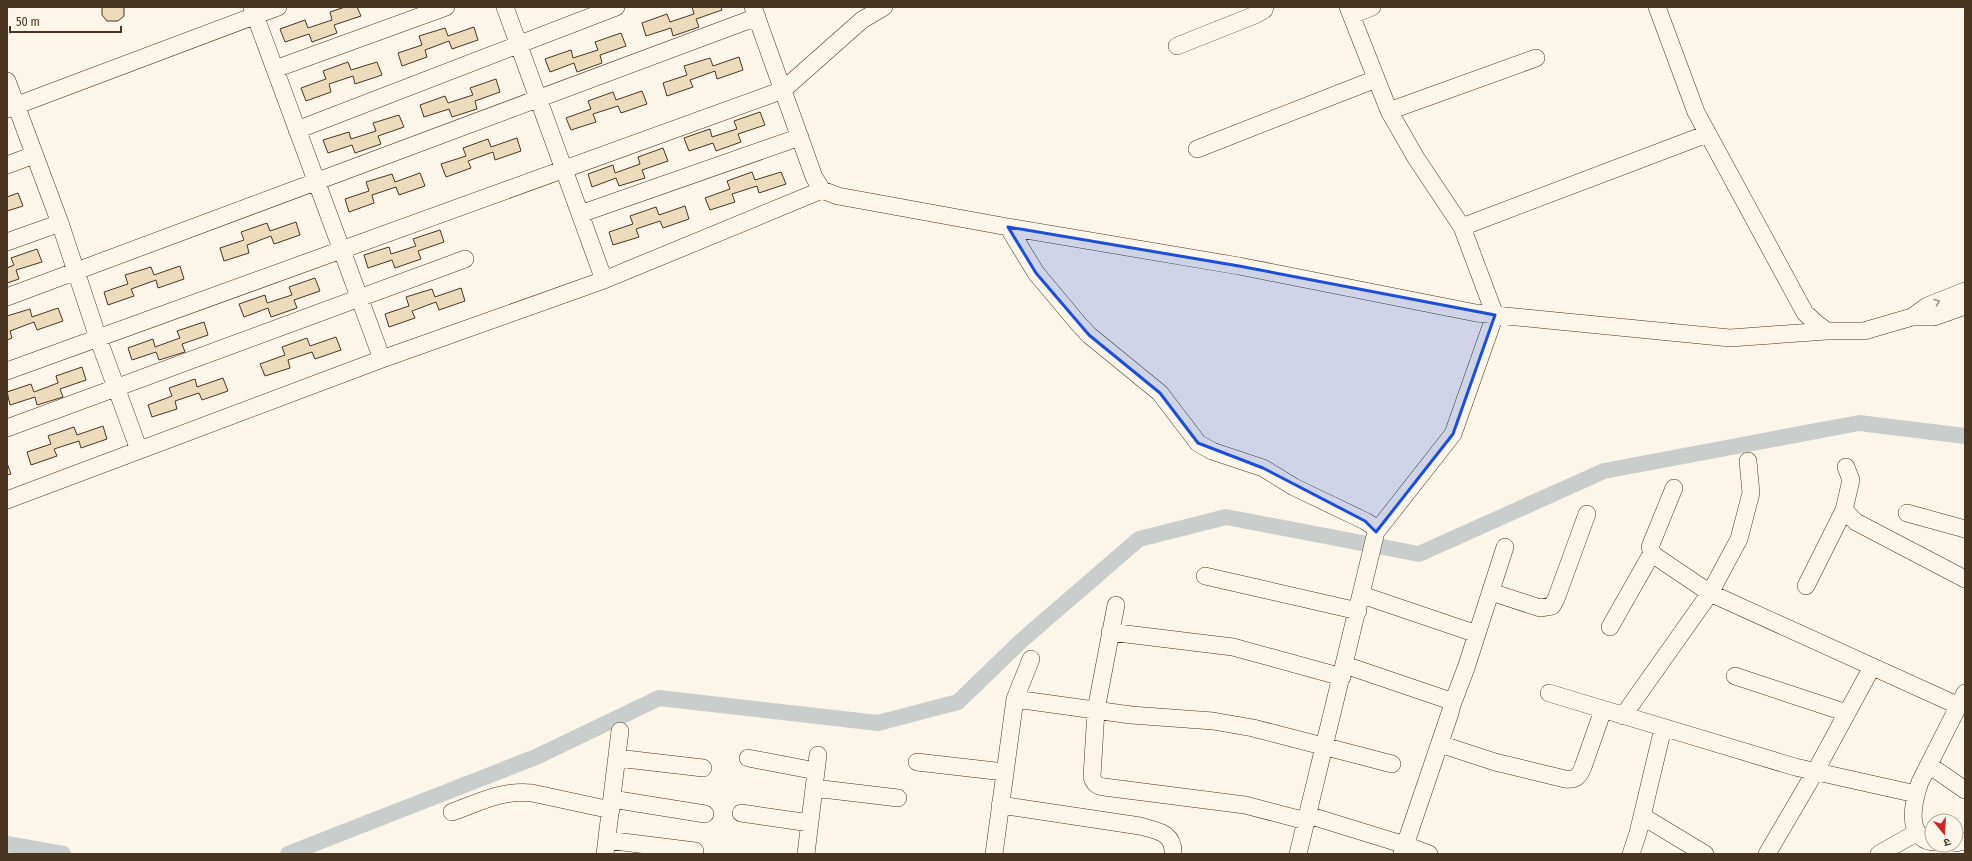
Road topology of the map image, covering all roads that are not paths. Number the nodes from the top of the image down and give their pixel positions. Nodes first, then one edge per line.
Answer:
1 (278, 7) edge
2 (446, 7) edge
3 (505, 7) edge
4 (616, 7) edge
5 (884, 7) edge
6 (1265, 7) edge
7 (1372, 7) edge
8 (1657, 7) edge
9 (254, 11) edge
10 (1350, 11) edge
11 (755, 12) edge
12 (518, 44) junction
13 (1177, 46) dead end
14 (1536, 58) dead end
15 (275, 69) junction
16 (1376, 79) junction
17 (7, 81) edge
18 (783, 90) junction
19 (538, 99) junction
20 (12, 107) edge
21 (1389, 111) junction
22 (297, 130) junction
23 (1707, 134) junction
24 (800, 137) junction
25 (1197, 149) dead end
26 (34, 155) junction
27 (7, 165) edge
28 (564, 169) junction
29 (316, 181) junction
30 (822, 190) junction
31 (580, 214) junction
32 (60, 223) junction
33 (1008, 227) junction
34 (1462, 227) junction
35 (7, 242) edge
36 (341, 250) junction
37 (465, 259) dead end
38 (75, 271) junction
39 (604, 280) junction
40 (1965, 291) edge
41 (7, 296) edge
42 (359, 298) junction
43 (1965, 306) edge
44 (1495, 315) junction
45 (1912, 317) junction
46 (1827, 331) junction
47 (98, 338) junction
48 (382, 359) junction
49 (7, 371) edge
50 (116, 388) junction
51 (7, 428) edge
52 (139, 450) junction
53 (1748, 461) dead end
54 (1846, 467) dead end
55 (1674, 488) dead end
56 (7, 500) edge
57 (1844, 510) junction
58 (1907, 513) dead end
59 (1587, 514) dead end
60 (1965, 529) edge
61 (1376, 536) junction
62 (1506, 547) dead end
63 (1652, 553) junction
64 (1205, 576) dead end
65 (1965, 579) edge
66 (1806, 586) dead end
67 (1491, 592) junction
68 (1710, 593) junction
69 (1360, 603) junction
70 (1116, 605) dead end
71 (1610, 627) dead end
72 (1110, 632) junction
73 (1477, 634) junction
74 (1031, 659) dead end
75 (1872, 668) junction
76 (1343, 671) junction
77 (1735, 676) dead end
78 (1549, 694) dead end
79 (1015, 699) junction
80 (1962, 700) edge
81 (1452, 705) junction
82 (1096, 710) junction
83 (1603, 710) junction
84 (1847, 714) junction
85 (1623, 716) junction
86 (1664, 728) junction
87 (620, 731) dead end
88 (1440, 744) junction
89 (1324, 746) junction
90 (617, 758) junction
91 (748, 758) dead end
92 (917, 762) dead end
93 (1392, 764) dead end
94 (1929, 765) junction
95 (703, 768) dead end
96 (1004, 772) junction
97 (1816, 772) junction
98 (814, 788) junction
99 (1965, 790) edge
100 (1916, 794) junction
101 (898, 798) dead end
102 (611, 805) junction
103 (1000, 805) junction
104 (452, 812) dead end
105 (741, 813) dead end
106 (704, 814) dead end
107 (1642, 816) junction
108 (1307, 818) junction
109 (810, 823) junction
110 (1923, 842) edge
111 (606, 847) edge
112 (1404, 849) edge
113 (695, 851) dead end
114 (806, 854) edge
115 (994, 854) edge
116 (1172, 854) edge
117 (1298, 854) edge
118 (1429, 854) edge
119 (1630, 854) edge
120 (1706, 854) edge
121 (1767, 854) edge
122 (1879, 854) edge

1 - 9 street
2 - 15 street
3 - 12 street
4 - 12 street
5 - 18 street
6 - 13 street
7 - 10 street
8 - 23 street
9 - 15 street
9 - 20 street
10 - 16 street
11 - 18 street
11 - 19 street
12 - 19 street
12 - 22 street
14 - 21 street
15 - 22 street
16 - 21 street
16 - 25 street
17 - 20 street
18 - 24 street
18 - 28 street
19 - 28 street
19 - 29 street
20 - 26 street
21 - 34 street
22 - 29 street
23 - 34 street
23 - 46 street
24 - 30 street
24 - 31 street
26 - 27 street
26 - 32 street
28 - 31 street
28 - 36 street
29 - 36 street
29 - 38 street
30 - 33 street
30 - 39 street
31 - 39 street
32 - 35 street
32 - 38 street
33 - 44 street
33 - 61 street
34 - 44 street
36 - 42 street
36 - 47 street
37 - 42 street
38 - 41 street
38 - 47 street
39 - 48 street
45 -> 40 street
42 - 48 street
42 - 50 street
43 - 45 street
44 - 46 street
44 - 61 street
45 - 46 street
47 - 49 street
47 - 50 street
48 - 52 street
50 - 51 street
50 - 52 street
52 - 56 street
53 - 68 street
54 - 57 street
55 - 63 street
57 - 65 street
57 - 66 street
58 - 60 street
59 - 67 street
61 - 69 street
62 - 67 street
63 - 68 street
63 - 71 street
64 - 69 street
67 - 73 street
68 - 75 street
68 - 85 street
69 - 73 street
69 - 76 street
70 - 72 street
72 - 76 street
72 - 82 street
73 - 81 street
74 - 79 street
75 - 80 street
75 - 84 street
76 - 81 street
76 - 89 street
77 - 84 street
78 - 83 street
79 - 82 street
79 - 96 street
80 - 94 street
81 - 88 street
82 - 89 street
82 - 108 street
83 - 85 street
83 - 88 street
84 - 97 street
85 - 86 street
86 - 97 street
86 - 107 street
87 - 90 street
88 - 112 street
89 - 93 street
89 - 108 street
90 - 95 street
90 - 102 street
91 - 98 street
92 - 96 street
94 - 99 street
94 - 100 street
96 - 103 street
97 - 100 street
97 - 121 street
98 - 101 street
98 - 109 street
100 - 110 street
102 - 104 street
102 - 106 street
102 - 111 street
103 - 115 street
103 - 116 street
105 - 109 street
107 - 119 street
107 - 120 street
108 - 112 street
108 - 117 street
109 - 114 street
110 - 122 street
111 - 113 street
112 - 118 street

